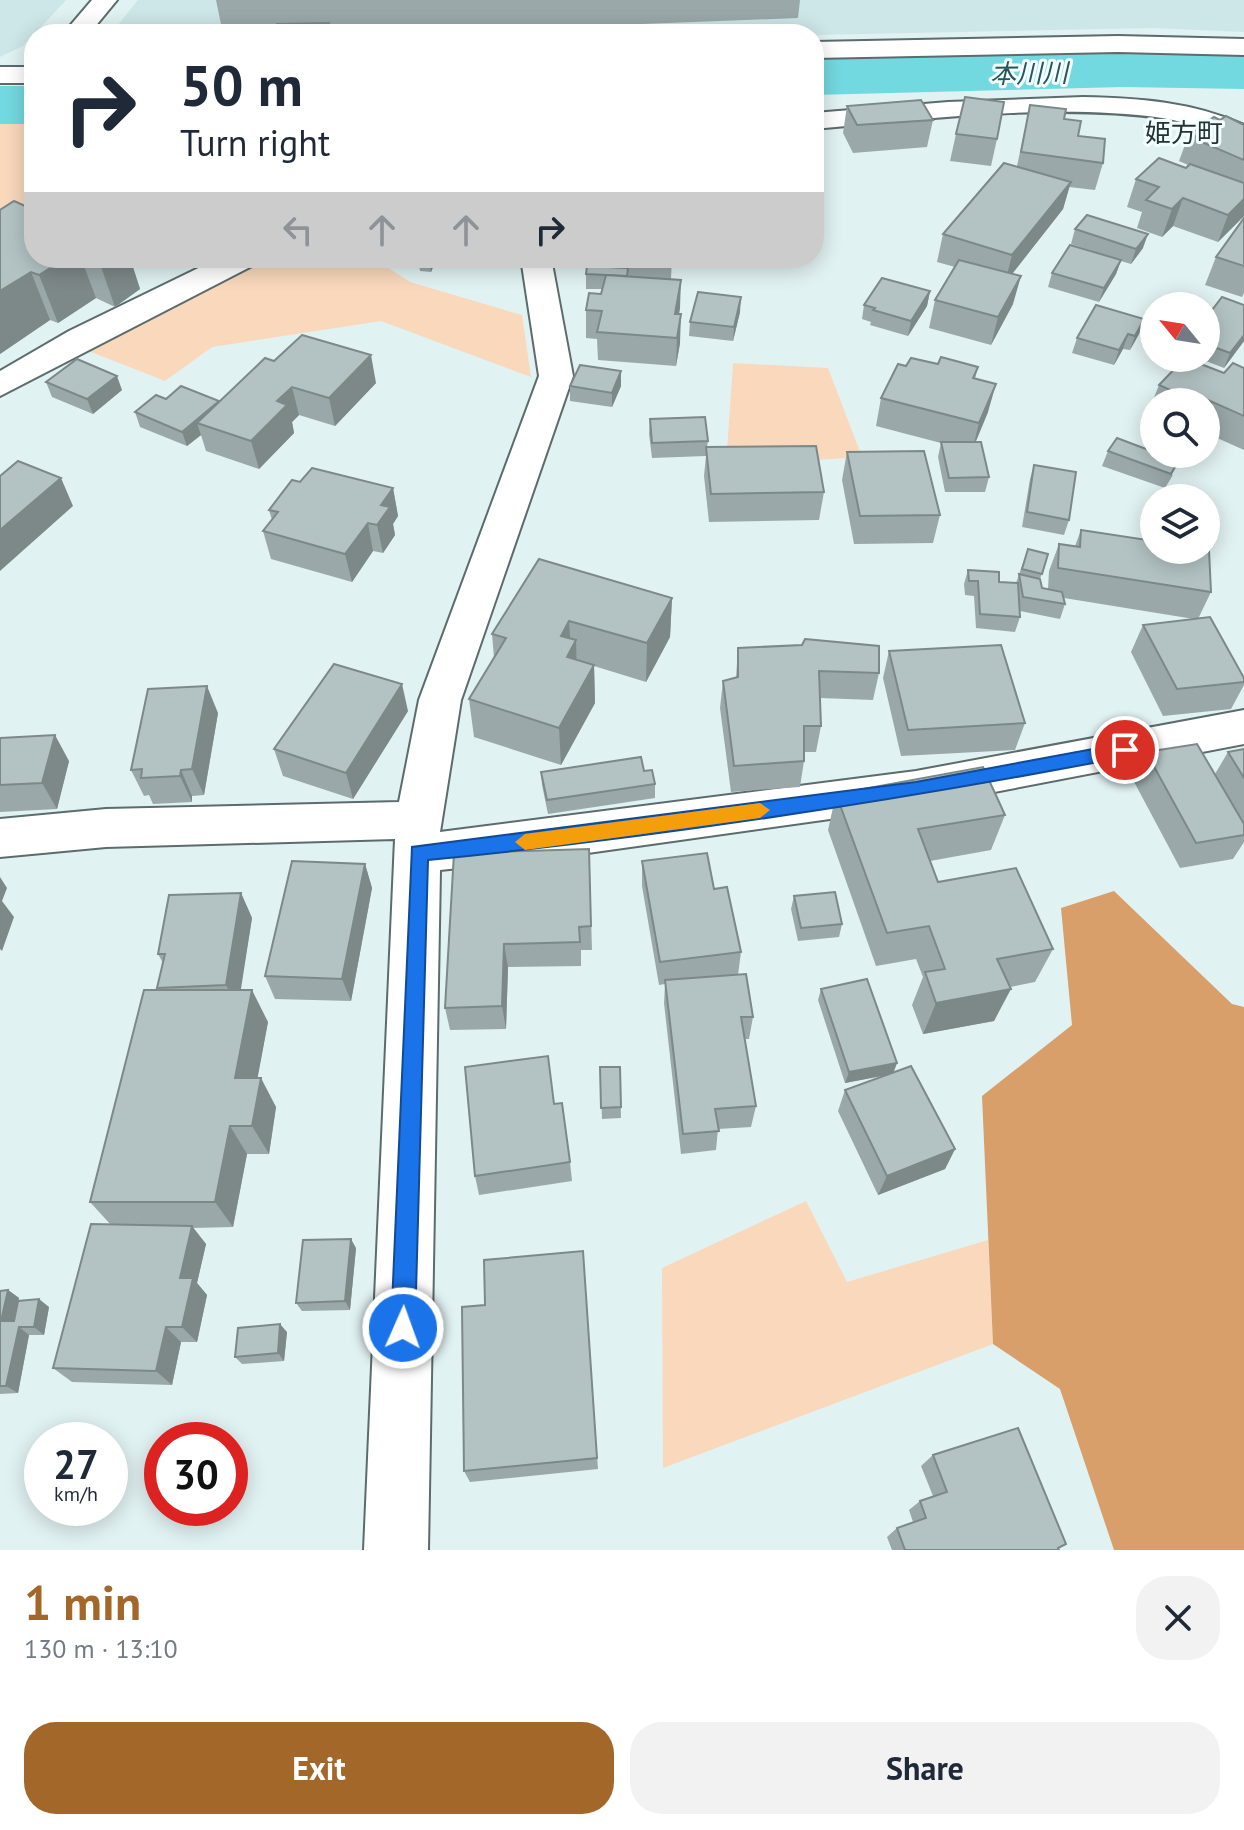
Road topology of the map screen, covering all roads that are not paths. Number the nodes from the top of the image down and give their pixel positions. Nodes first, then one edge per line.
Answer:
1 (105, 0) edge
2 (85, 24) edge
3 (1244, 47) edge
4 (824, 50) edge
5 (0, 75) edge
6 (24, 75) edge
7 (1228, 100) dead end
8 (1172, 110) junction
9 (824, 120) edge
10 (1244, 135) edge
11 (223, 268) edge
12 (538, 268) edge
13 (0, 385) edge
14 (1244, 727) edge
15 (418, 836) junction
16 (0, 838) edge
17 (396, 1550) edge

1 - 2 street
3 - 4 street
5 - 6 street
7 - 8 street
8 - 9 street
8 - 10 street
11 - 13 street
12 - 15 street
14 - 15 street
15 - 16 street
15 - 17 street

